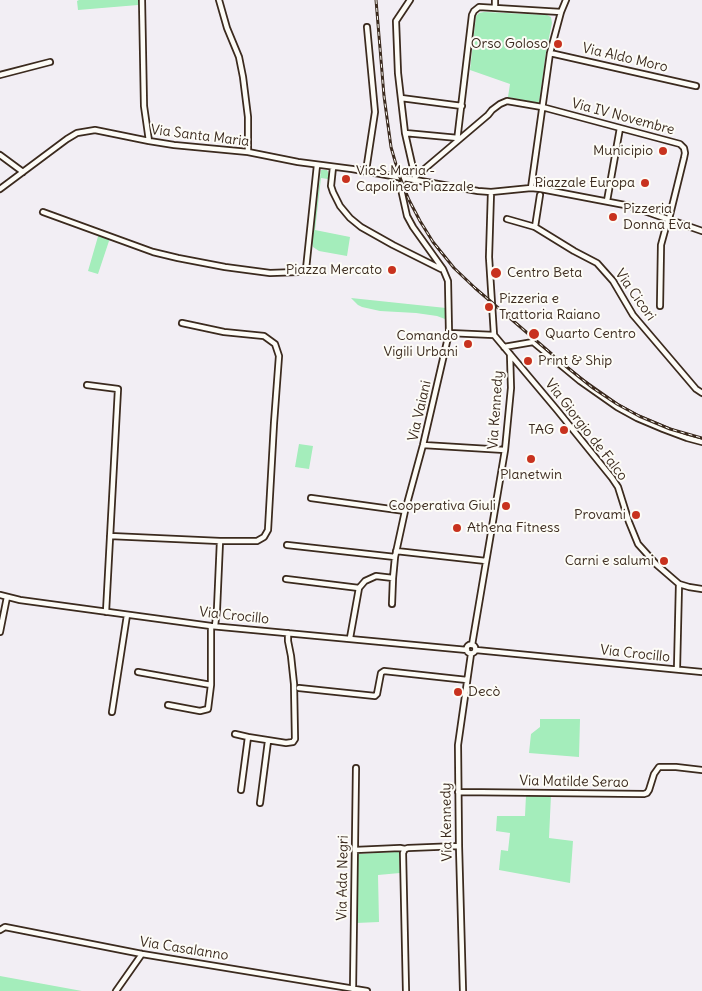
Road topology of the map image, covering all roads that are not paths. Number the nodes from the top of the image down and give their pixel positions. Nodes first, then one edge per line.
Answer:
1 (142, 0) edge
2 (219, 0) edge
3 (410, 0) edge
4 (495, 0) edge
5 (566, 0) edge
6 (495, 8) junction
7 (562, 12) junction
8 (367, 27) dead end
9 (550, 53) junction
10 (50, 62) dead end
11 (0, 75) edge
12 (696, 86) dead end
13 (401, 98) junction
14 (462, 106) junction
15 (542, 107) junction
16 (620, 128) junction
17 (405, 134) junction
18 (458, 140) junction
19 (149, 141) junction
20 (248, 152) junction
21 (0, 155) edge
22 (317, 165) junction
23 (333, 167) junction
24 (366, 171) junction
25 (23, 172) junction
26 (403, 178) junction
27 (415, 179) junction
28 (530, 188) junction
29 (0, 189) edge
30 (491, 192) junction
31 (540, 195) dead end
32 (607, 201) junction
33 (43, 212) dead end
34 (507, 219) dead end
35 (669, 219) junction
36 (535, 227) junction
37 (702, 230) edge
38 (443, 270) junction
39 (660, 306) dead end
40 (182, 323) dead end
41 (449, 333) junction
42 (494, 335) junction
43 (504, 347) junction
44 (510, 354) junction
45 (87, 384) dead end
46 (702, 393) edge
47 (702, 442) edge
48 (423, 445) junction
49 (505, 450) junction
50 (310, 498) dead end
51 (405, 511) junction
52 (110, 536) junction
53 (220, 540) junction
54 (287, 545) dead end
55 (396, 554) junction
56 (486, 561) junction
57 (393, 578) junction
58 (286, 579) dead end
59 (679, 584) junction
60 (359, 588) junction
61 (702, 589) edge
62 (0, 595) edge
63 (7, 597) junction
64 (392, 604) dead end
65 (106, 612) junction
66 (127, 615) junction
67 (213, 626) junction
68 (0, 632) edge
69 (288, 632) junction
70 (350, 638) junction
71 (472, 645) junction
72 (476, 650) junction
73 (469, 652) junction
74 (677, 669) junction
75 (138, 672) dead end
76 (702, 672) edge
77 (467, 680) junction
78 (211, 686) junction
79 (299, 688) dead end
80 (168, 705) dead end
81 (112, 712) dead end
82 (236, 734) dead end
83 (248, 737) junction
84 (268, 741) junction
85 (356, 768) dead end
86 (702, 770) edge
87 (242, 790) dead end
88 (458, 792) junction
89 (260, 803) dead end
90 (459, 846) junction
91 (355, 850) junction
92 (404, 850) junction
93 (2, 926) edge
94 (0, 930) edge
95 (142, 954) junction
96 (353, 989) junction
97 (116, 991) edge
98 (367, 991) edge
99 (406, 991) edge
100 (464, 991) edge

1 - 19 street
2 - 20 street
3 - 13 street
4 - 6 street
5 - 7 street
6 - 7 street
6 - 14 street
7 - 9 street
8 - 24 street
9 - 12 street, Via Aldo Moro
9 - 15 street
10 - 11 street
13 - 14 street
13 - 17 street
14 - 18 street
15 - 16 street, Via IV Novembre
15 - 18 street, Via IV Novembre
15 - 28 street
16 - 32 street
16 - 35 street, Via IV Novembre
17 - 18 street
17 - 27 street
18 - 27 street
19 - 20 street, Via Santa Maria
19 - 25 street, Via Santa Maria
20 - 22 street, Via Santa Maria
21 - 25 street
22 - 23 street, Via Santa Maria
22 - 33 street
23 - 24 street, Via Santa Maria
23 - 38 street
24 - 26 street, Via Santa Maria
25 - 29 street, Via Santa Maria
26 - 27 street, Via Santa Maria
26 - 38 street, Via Vaiani
27 - 30 street, Via Santa Maria
28 - 30 street, Via Santa Maria
28 - 32 street, Via Santa Maria
30 - 42 street
31 - 36 street
32 - 35 street, Via Santa Maria
34 - 36 street, Via Cicori
35 - 37 street, Via Santa Maria
35 - 39 street
36 - 46 street, Via Cicori
38 - 41 street, Via Vaiani
40 - 53 street
41 - 42 street
41 - 48 street, Via Vaiani
42 - 43 street, Via Giorgio de Falco
43 - 44 street, Via Giorgio de Falco
43 - 47 street, Via Giorgio de Falco
44 - 49 street, Via Kennedy
44 - 59 street, Via Giorgio de Falco
45 - 52 street
48 - 49 street
48 - 51 street, Via Vaiani
49 - 56 street, Via Kennedy
50 - 51 street
51 - 55 street, Via Vaiani
52 - 53 street
52 - 65 street
53 - 67 street
54 - 55 street
55 - 56 street
55 - 57 street, Via Vaiani
56 - 71 street, Via Kennedy
57 - 60 street
57 - 64 street, Via Vaiani
58 - 60 street
59 - 61 street, Via Giorgio de Falco
59 - 74 street
60 - 70 street
62 - 63 street, Via Crocillo
63 - 65 street, Via Crocillo
63 - 68 street
65 - 66 street, Via Crocillo
66 - 67 street, Via Crocillo
66 - 81 street
67 - 69 street, Via Crocillo
67 - 78 street
69 - 70 street, Via Crocillo
69 - 84 street
70 - 73 street, Via Crocillo
71 - 72 street
71 - 73 street
72 - 73 street
72 - 74 street, Via Crocillo
73 - 77 street, Via Kennedy
74 - 76 street, Via Crocillo
75 - 78 street
77 - 79 street
77 - 88 street, Via Kennedy
78 - 80 street
82 - 83 street
83 - 84 street
83 - 87 street
84 - 89 street
85 - 91 street, Via Ada Negri
86 - 88 street, Via Matilde Serao
88 - 90 street, Via Kennedy
90 - 92 street
90 - 100 street, Via Kennedy
91 - 92 street
91 - 96 street, Via Ada Negri
92 - 99 street
93 - 94 street, Via Casalanno
93 - 95 street, Via Casalanno
95 - 96 street, Via Casalanno
95 - 97 street
96 - 98 street, Via Casalanno

